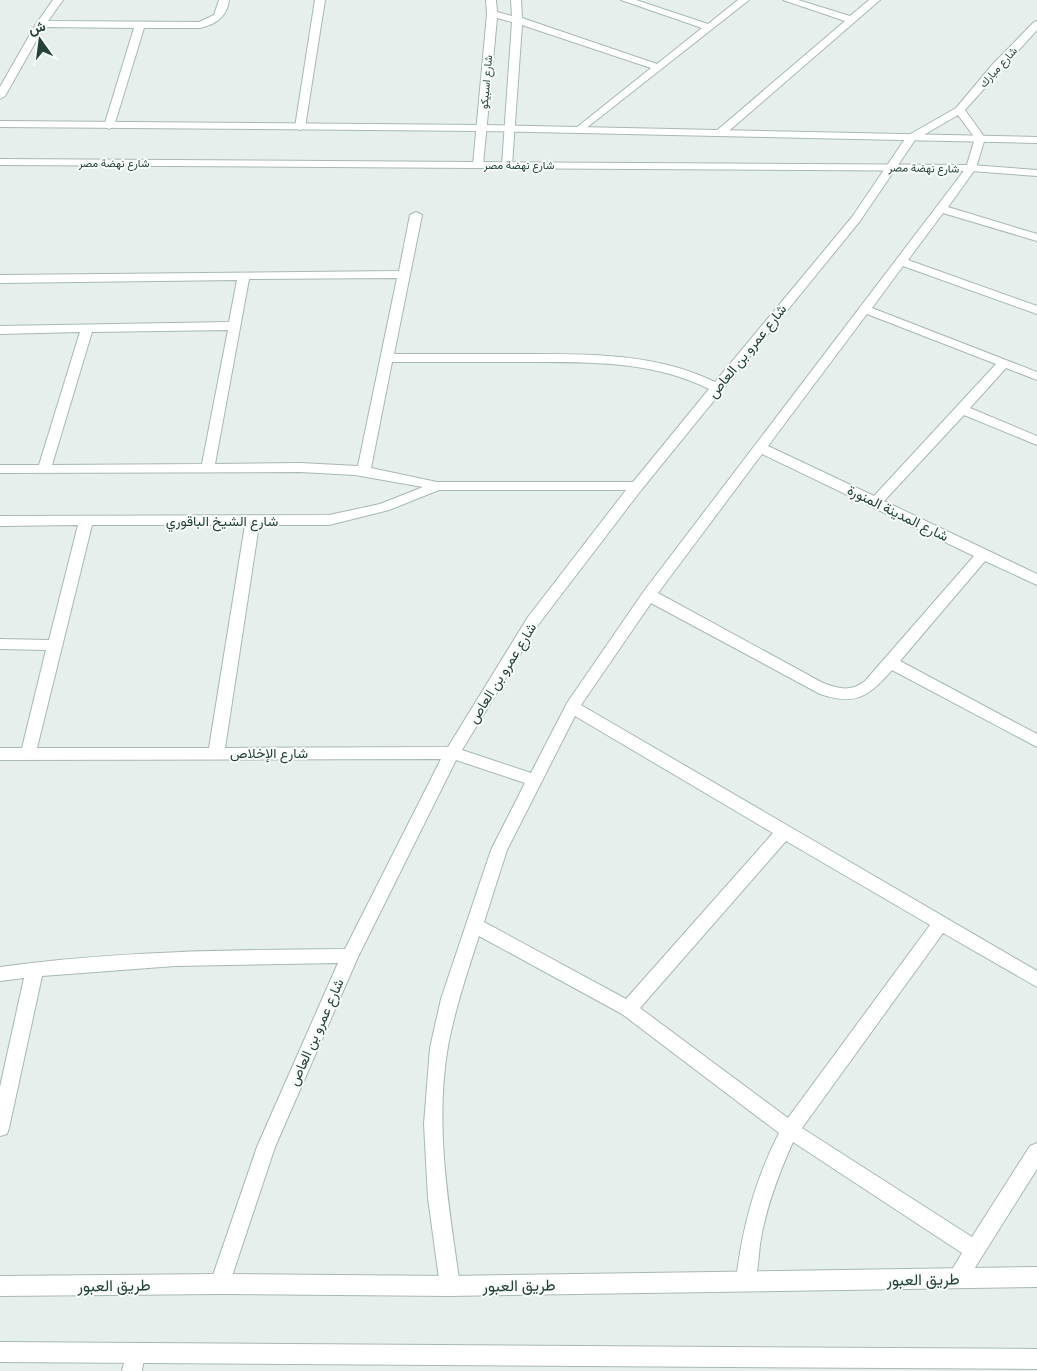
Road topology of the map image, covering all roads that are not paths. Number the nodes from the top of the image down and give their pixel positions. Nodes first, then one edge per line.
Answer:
1 (58, 0) edge
2 (224, 0) edge
3 (320, 0) edge
4 (491, 0) edge
5 (516, 0) edge
6 (626, 0) edge
7 (744, 0) edge
8 (788, 0) edge
9 (875, 0) edge
10 (492, 14) junction
11 (517, 20) junction
12 (852, 20) junction
13 (41, 24) junction
14 (140, 24) junction
15 (1037, 24) edge
16 (709, 27) junction
17 (657, 67) junction
18 (0, 96) edge
19 (960, 110) junction
20 (0, 124) edge
21 (109, 126) junction
22 (300, 127) junction
23 (482, 128) junction
24 (509, 129) junction
25 (580, 130) junction
26 (719, 134) junction
27 (911, 138) junction
28 (980, 138) junction
29 (1037, 140) edge
30 (0, 162) edge
31 (478, 165) junction
32 (507, 165) junction
33 (891, 168) junction
34 (971, 168) junction
35 (1037, 173) edge
36 (940, 208) junction
37 (416, 216) dead end
38 (1037, 238) edge
39 (900, 262) junction
40 (404, 274) junction
41 (244, 276) junction
42 (0, 279) edge
43 (865, 309) junction
44 (1037, 310) edge
45 (235, 326) junction
46 (87, 329) junction
47 (0, 330) edge
48 (387, 358) junction
49 (1004, 363) junction
50 (1037, 376) edge
51 (717, 388) junction
52 (962, 409) junction
53 (1037, 441) edge
54 (759, 446) junction
55 (208, 468) junction
56 (0, 469) edge
57 (44, 469) junction
58 (364, 470) junction
59 (437, 486) junction
60 (637, 486) junction
61 (876, 502) junction
62 (253, 520) junction
63 (0, 521) edge
64 (86, 521) junction
65 (983, 554) junction
66 (1037, 580) edge
67 (649, 595) junction
68 (0, 644) edge
69 (55, 645) junction
70 (890, 662) junction
71 (572, 707) junction
72 (1037, 741) edge
73 (216, 753) junction
74 (452, 753) junction
75 (0, 754) edge
76 (28, 754) junction
77 (534, 780) junction
78 (784, 832) junction
79 (941, 923) junction
80 (474, 925) junction
81 (350, 956) junction
82 (35, 968) junction
83 (0, 974) edge
84 (1037, 980) edge
85 (628, 1009) junction
86 (0, 1128) edge
87 (790, 1130) junction
88 (1037, 1152) edge
89 (975, 1250) junction
90 (1037, 1277) edge
91 (957, 1278) junction
92 (746, 1281) junction
93 (220, 1284) junction
94 (0, 1286) edge
95 (450, 1286) junction
96 (0, 1352) edge
97 (1037, 1359) edge
98 (133, 1362) edge
99 (911, 1365) edge

1 - 13 street
2 - 14 street
3 - 22 street
4 - 10 street, شارع اسبيكو
5 - 11 street, شارع اسبيكو
6 - 16 street
7 - 16 street
8 - 12 street
9 - 12 street
10 - 11 street
10 - 23 street, شارع اسبيكو
11 - 17 street
11 - 24 street, شارع اسبيكو
12 - 26 street
13 - 14 street
13 - 18 street
14 - 21 street
15 - 19 street, شارع مبارك
16 - 17 street
17 - 25 street
19 - 27 street, شارع مبارك
19 - 28 street
20 - 21 street
21 - 22 street
22 - 23 street
23 - 24 street
23 - 31 street, شارع اسبيكو
24 - 25 street
24 - 32 street, شارع اسبيكو
25 - 26 street
26 - 27 street
27 - 28 street
27 - 33 street, شارع عمرو بن العاص
28 - 29 street
28 - 34 street
30 - 31 street, شارع نهضة مصر
31 - 32 street, شارع نهضة مصر
32 - 33 street, شارع نهضة مصر
33 - 34 street, شارع نهضة مصر
33 - 51 street, شارع عمرو بن العاص
34 - 35 street, شارع نهضة مصر
34 - 36 street
36 - 38 street
36 - 39 street
37 - 40 street
39 - 43 street
39 - 44 street
40 - 41 street
40 - 48 street
41 - 42 street
41 - 45 street
43 - 49 street
43 - 54 street
45 - 46 street
45 - 55 street
46 - 47 street
46 - 57 street
48 - 51 street
48 - 58 street
49 - 50 street
49 - 52 street
51 - 60 street, شارع عمرو بن العاص
52 - 53 street
52 - 61 street
54 - 61 street, شارع المدينة المنورة
54 - 67 street
55 - 57 street, شارع الشيخ الباقوري
55 - 58 street, شارع الشيخ الباقوري
56 - 57 street, شارع الشيخ الباقوري
58 - 59 street, شارع الشيخ الباقوري
59 - 60 street, شارع الشيخ الباقوري
59 - 62 street, شارع الشيخ الباقوري
60 - 74 street, شارع عمرو بن العاص
61 - 65 street, شارع المدينة المنورة
62 - 64 street, شارع الشيخ الباقوري
62 - 73 street
63 - 64 street, شارع الشيخ الباقوري
64 - 69 street
65 - 66 street, شارع المدينة المنورة
65 - 70 street
67 - 70 street
67 - 71 street
68 - 69 street
69 - 76 street
70 - 72 street
71 - 77 street
71 - 78 street
73 - 74 street, شارع الإخلاص
73 - 76 street, شارع الإخلاص
74 - 77 street, شارع الإخلاص
74 - 81 street, شارع عمرو بن العاص
75 - 76 street, شارع الإخلاص
77 - 80 street
78 - 79 street
78 - 85 street
79 - 84 street
79 - 87 street
80 - 85 street
80 - 95 street
81 - 82 street
81 - 93 street, شارع عمرو بن العاص
82 - 83 street
82 - 86 street
85 - 87 street
87 - 89 street
87 - 92 street
88 - 89 street
89 - 91 street
90 - 91 street, طريق العبور
91 - 92 street, طريق العبور
92 - 95 street, طريق العبور
93 - 94 street, طريق العبور
93 - 95 street, طريق العبور
96 - 98 street
97 - 99 street
98 - 99 street

